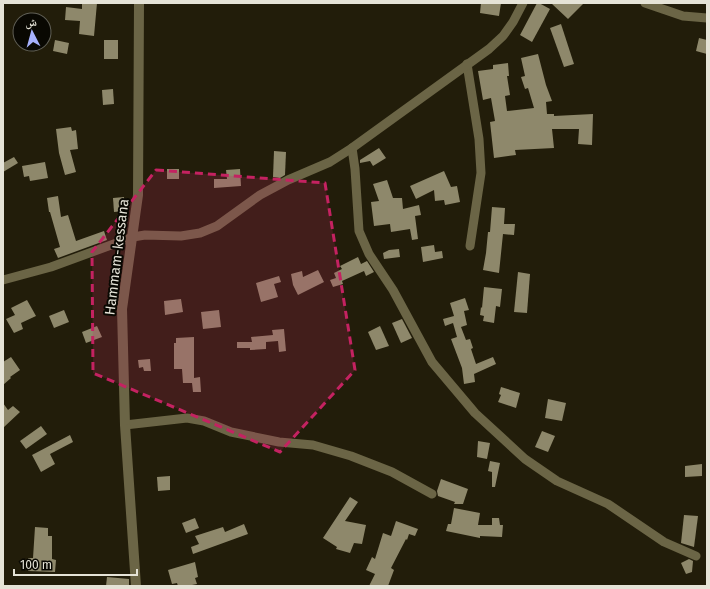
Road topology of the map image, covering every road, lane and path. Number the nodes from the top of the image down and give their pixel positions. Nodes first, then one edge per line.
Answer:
1 (140, 3) edge
2 (523, 3) edge
3 (645, 3) edge
4 (707, 18) edge
5 (467, 64) junction
6 (352, 148) junction
7 (133, 237) junction
8 (470, 246) dead end
9 (3, 280) edge
10 (125, 425) junction
11 (432, 494) dead end
12 (696, 556) dead end
13 (136, 586) edge

1 - 7 street, Hammam-kessana
2 - 5 street
3 - 4 street
5 - 6 street
5 - 8 street
6 - 7 street
6 - 12 street
7 - 9 street
7 - 10 street, Hammam-kessana
10 - 11 street
10 - 13 street, Hammam-kessana

